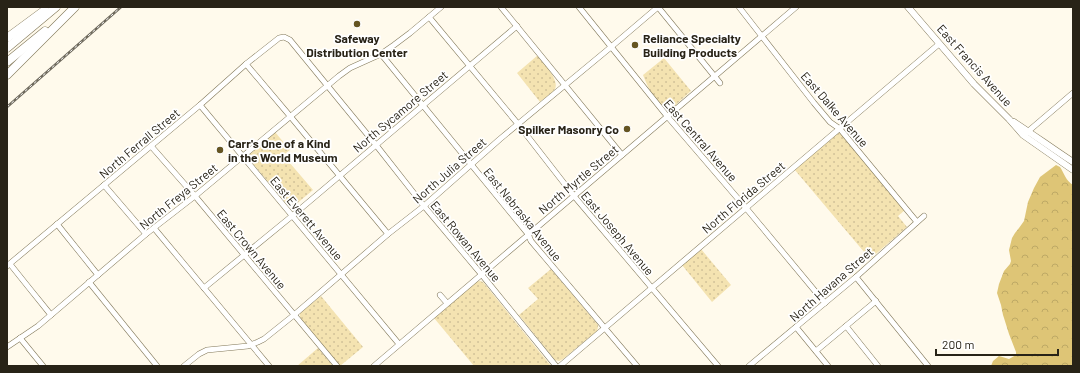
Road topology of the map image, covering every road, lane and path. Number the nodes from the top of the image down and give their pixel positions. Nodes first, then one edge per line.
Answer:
1 (49, 7) edge
2 (56, 7) edge
3 (74, 7) edge
4 (441, 7) edge
5 (501, 7) edge
6 (579, 7) edge
7 (658, 7) edge
8 (739, 7) edge
9 (796, 7) edge
10 (908, 7) edge
11 (429, 17) junction
12 (517, 26) junction
13 (762, 36) junction
14 (284, 37) joint
15 (7, 38) edge
16 (939, 44) junction
17 (7, 48) edge
18 (611, 48) junction
19 (381, 54) junction
20 (7, 62) edge
21 (246, 64) junction
22 (469, 66) junction
23 (7, 75) edge
24 (714, 76) junction
25 (720, 84) dead end
26 (327, 85) junction
27 (565, 85) junction
28 (1073, 93) edge
29 (200, 105) junction
30 (423, 105) junction
31 (290, 116) junction
32 (667, 116) junction
33 (1010, 119) junction
34 (518, 124) junction
35 (840, 129) junction
36 (1028, 131) junction
37 (1023, 135) junction
38 (376, 145) junction
39 (151, 146) junction
40 (622, 155) junction
41 (243, 157) junction
42 (1073, 162) edge
43 (471, 165) junction
44 (1073, 170) edge
45 (340, 175) junction
46 (104, 185) junction
47 (196, 196) junction
48 (574, 196) junction
49 (424, 206) junction
50 (746, 208) junction
51 (292, 216) junction
52 (924, 216) dead end
53 (917, 222) junction
54 (57, 224) junction
55 (154, 228) junction
56 (146, 234) junction
57 (388, 234) junction
58 (528, 234) junction
59 (244, 255) junction
60 (8, 265) edge
61 (341, 274) junction
62 (482, 274) junction
63 (98, 275) junction
64 (856, 277) junction
65 (89, 282) junction
66 (204, 288) junction
67 (652, 288) junction
68 (440, 295) dead end
69 (876, 301) junction
70 (447, 303) junction
71 (825, 303) junction
72 (51, 315) junction
73 (294, 315) junction
74 (846, 326) junction
75 (796, 327) junction
76 (605, 328) junction
77 (20, 338) junction
78 (399, 344) junction
79 (252, 345) junction
80 (7, 347) edge
81 (816, 351) junction
82 (43, 366) edge
83 (157, 366) edge
84 (184, 366) edge
85 (269, 366) edge
86 (337, 366) edge
87 (374, 366) edge
88 (556, 366) edge
89 (560, 366) edge
90 (637, 366) edge
91 (718, 366) edge
92 (749, 366) edge
93 (828, 366) edge
94 (878, 366) edge
95 (928, 366) edge

1 - 15 highway
2 - 17 highway
3 - 20 highway
3 - 23 highway
4 - 11 street, North Freya Street
5 - 12 street
6 - 18 street, East Central Avenue
7 - 18 street, North Julia Street
7 - 24 street
8 - 13 street, East Dalke Avenue
9 - 13 street, North Myrtle Street
10 - 16 main road, East Francis Avenue
11 - 19 street, North Freya Street
11 - 22 street, East Joseph Avenue
12 - 22 street, North Sycamore Street
12 - 27 street
13 - 24 street, North Myrtle Street
13 - 35 street, East Dalke Avenue
14 - 21 street, North Ferrall Street
14 - 26 street, East Rowan Avenue
16 - 33 main road, East Francis Avenue
16 - 35 street, North Florida Street
18 - 27 street, North Julia Street
18 - 32 street, East Central Avenue
19 - 26 street, North Freya Street
19 - 30 street, East Nebraska Avenue
21 - 29 street, North Ferrall Street
21 - 31 street
22 - 30 street, North Sycamore Street
22 - 34 street, East Joseph Avenue
24 - 25 street
24 - 32 street, North Myrtle Street
26 - 31 street, North Freya Street
26 - 38 street, East Rowan Avenue
27 - 34 street, North Julia Street
27 - 40 street
28 - 36 street
29 - 39 street, North Ferrall Street
29 - 41 street, East Everett Avenue
30 - 38 street, North Sycamore Street
30 - 43 street, East Nebraska Avenue
31 - 41 street, North Freya Street
31 - 45 street
32 - 40 street, North Myrtle Street
32 - 50 street, East Central Avenue
33 - 36 main road
33 - 37 main road
34 - 43 street, North Julia Street
34 - 48 street, East Joseph Avenue
35 - 50 street, North Florida Street
35 - 53 street, East Dalke Avenue
36 - 37 street
36 - 42 main road
37 - 44 main road
38 - 45 street, North Sycamore Street
38 - 49 street, East Rowan Avenue
39 - 46 street, North Ferrall Street
39 - 47 street, East Crown Avenue
40 - 48 street, North Myrtle Street
41 - 47 street, North Freya Street
41 - 51 street, East Everett Avenue
43 - 49 street, North Julia Street
43 - 58 street, East Nebraska Avenue
45 - 51 street, North Sycamore Street
45 - 57 street
46 - 54 street, North Ferrall Street
46 - 56 street
47 - 55 street, North Freya Street
47 - 59 street, East Crown Avenue
48 - 58 street, North Myrtle Street
48 - 67 street, East Joseph Avenue
49 - 57 street, North Julia Street
49 - 62 street, East Rowan Avenue
50 - 67 street, North Florida Street
50 - 71 street, East Central Avenue
51 - 59 street, North Sycamore Street
51 - 61 street, East Everett Avenue
52 - 53 street, North Havana Street
53 - 64 street, North Havana Street
54 - 60 street, North Ferrall Street
54 - 63 street
55 - 56 street, North Freya Street
55 - 66 street
56 - 63 street, North Freya Street
57 - 61 street, North Julia Street
58 - 62 street, North Myrtle Street
58 - 76 street, East Nebraska Avenue
59 - 66 street, North Sycamore Street
59 - 73 street, East Crown Avenue
60 - 72 street
61 - 73 street, North Julia Street
61 - 78 street, East Everett Avenue
62 - 70 street, North Myrtle Street
62 - 88 street, East Rowan Avenue
63 - 65 street, North Freya Street
64 - 69 street
64 - 71 street, North Havana Street
65 - 72 street, North Freya Street
65 - 83 street
66 - 79 street
67 - 76 street, North Florida Street
67 - 91 street, East Joseph Avenue
68 - 70 street
69 - 74 street
69 - 95 street
70 - 78 street, North Myrtle Street
71 - 75 street, North Havana Street
72 - 77 street, North Freya Street
73 - 79 street, North Julia Street
73 - 86 street, East Crown Avenue
74 - 81 street
74 - 94 street
75 - 81 street
75 - 92 street, North Havana Street
76 - 89 street, North Florida Street
76 - 90 street, East Nebraska Avenue
77 - 80 street, North Freya Street
77 - 82 street
78 - 87 street, North Myrtle Street
79 - 84 street
79 - 85 street
81 - 93 street

